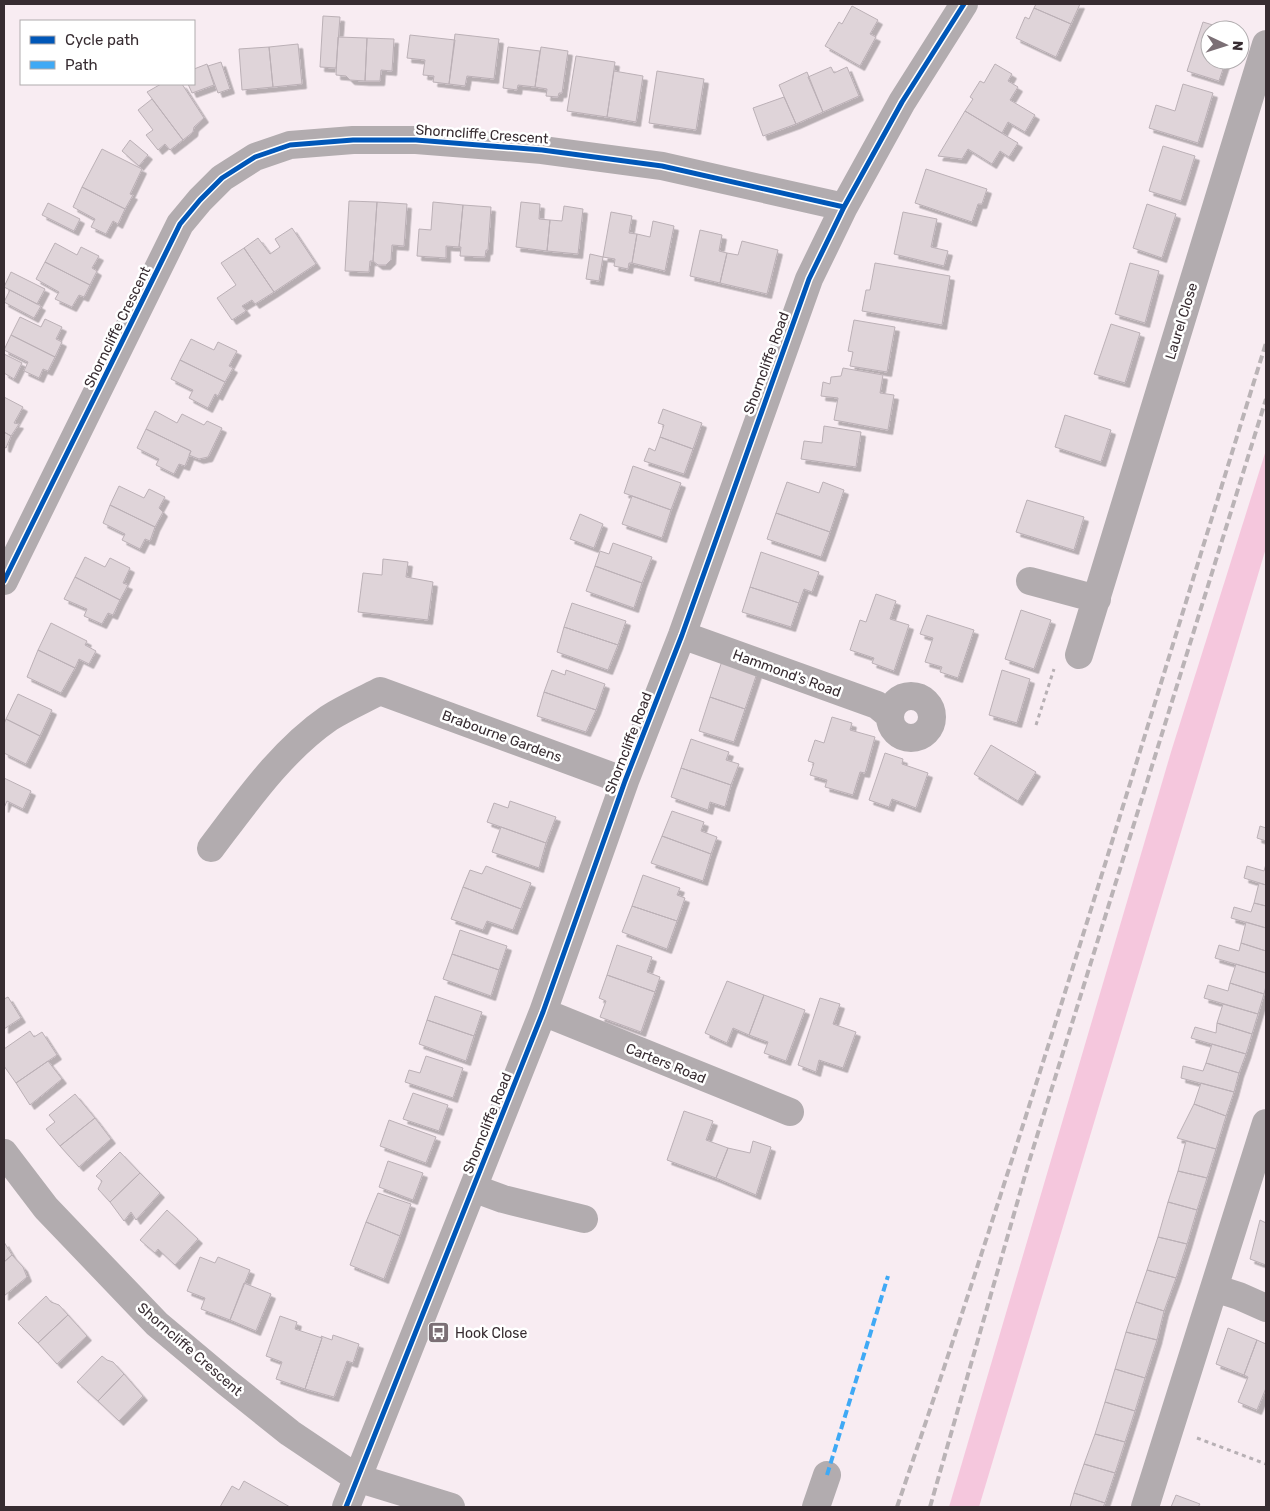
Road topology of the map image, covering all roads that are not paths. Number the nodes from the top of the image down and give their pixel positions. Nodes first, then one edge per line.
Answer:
1 (964, 4) edge
2 (1266, 44) edge
3 (844, 207) junction
4 (1030, 581) dead end
5 (4, 582) edge
6 (1097, 599) junction
7 (682, 635) junction
8 (1079, 656) road end
9 (889, 715) dead end
10 (625, 781) junction
11 (211, 848) dead end
12 (542, 1012) junction
13 (790, 1112) dead end
14 (1266, 1123) edge
15 (4, 1153) edge
16 (473, 1188) junction
17 (584, 1219) dead end
18 (1214, 1288) junction
19 (1266, 1308) edge
20 (827, 1474) dead end
21 (357, 1478) junction
22 (346, 1507) edge
23 (451, 1507) edge
24 (816, 1507) edge
25 (1145, 1507) edge

1 - 3 street, Shorncliffe Road
2 - 6 street, Laurel Close
3 - 5 street, Shorncliffe Crescent
3 - 7 street, Shorncliffe Road
4 - 6 street
6 - 8 street, Laurel Close
7 - 9 street, Hammond's Road
7 - 10 street, Shorncliffe Road
10 - 11 street, Brabourne Gardens
10 - 12 street, Shorncliffe Road
12 - 13 street, Carters Road
12 - 16 street, Shorncliffe Road
14 - 18 street
15 - 21 street, Shorncliffe Crescent
16 - 17 street
16 - 21 street, Shorncliffe Road
18 - 19 street
18 - 25 street
20 - 24 street
21 - 22 street, Shorncliffe Road
21 - 23 street, Shorncliffe Crescent

